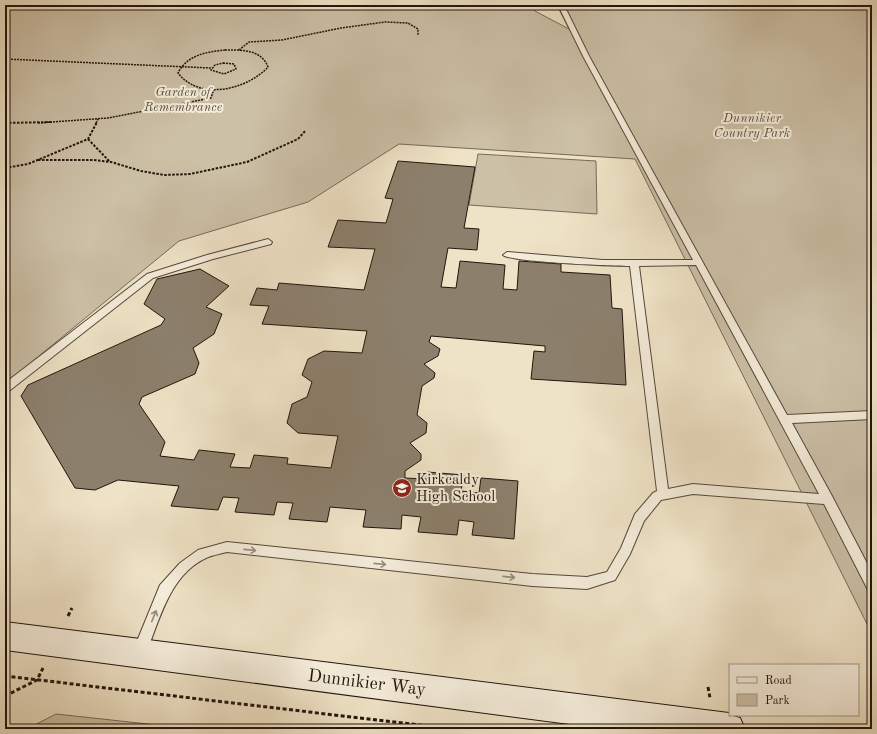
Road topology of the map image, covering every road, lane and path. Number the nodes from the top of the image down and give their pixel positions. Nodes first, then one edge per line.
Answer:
1 (561, 5) edge
2 (418, 35) dead end
3 (239, 50) junction
4 (5, 60) edge
5 (180, 67) junction
6 (211, 68) junction
7 (214, 89) junction
8 (98, 119) junction
9 (5, 123) edge
10 (306, 130) dead end
11 (88, 139) junction
12 (38, 160) junction
13 (111, 162) junction
14 (5, 168) edge
15 (268, 242) dead end
16 (507, 255) dead end
17 (699, 262) junction
18 (634, 264) junction
19 (5, 388) edge
20 (872, 415) edge
21 (785, 419) junction
22 (663, 495) junction
23 (828, 499) junction
24 (872, 586) edge
25 (5, 636) edge
26 (139, 652) junction
27 (5, 676) edge
28 (37, 680) junction
29 (5, 696) edge
30 (453, 729) edge
31 (729, 729) edge

1 - 17 lane
2 - 3 path
3 - 5 path
3 - 7 path
4 - 5 path
5 - 6 path
5 - 7 path
6 - 6 path
7 - 8 path
8 - 9 path
8 - 11 path
10 - 13 path
11 - 12 path
11 - 13 path
12 - 13 path
12 - 14 path
15 - 19 lane
16 - 18 lane
17 - 18 lane
17 - 21 lane
18 - 22 lane
20 - 21 lane
21 - 23 lane
22 - 23 lane
26 -> 22 lane
23 - 24 lane
25 - 26 main road, Dunnikier Way
26 - 31 main road, Dunnikier Way
27 - 28 path
28 - 29 path
28 - 30 path

